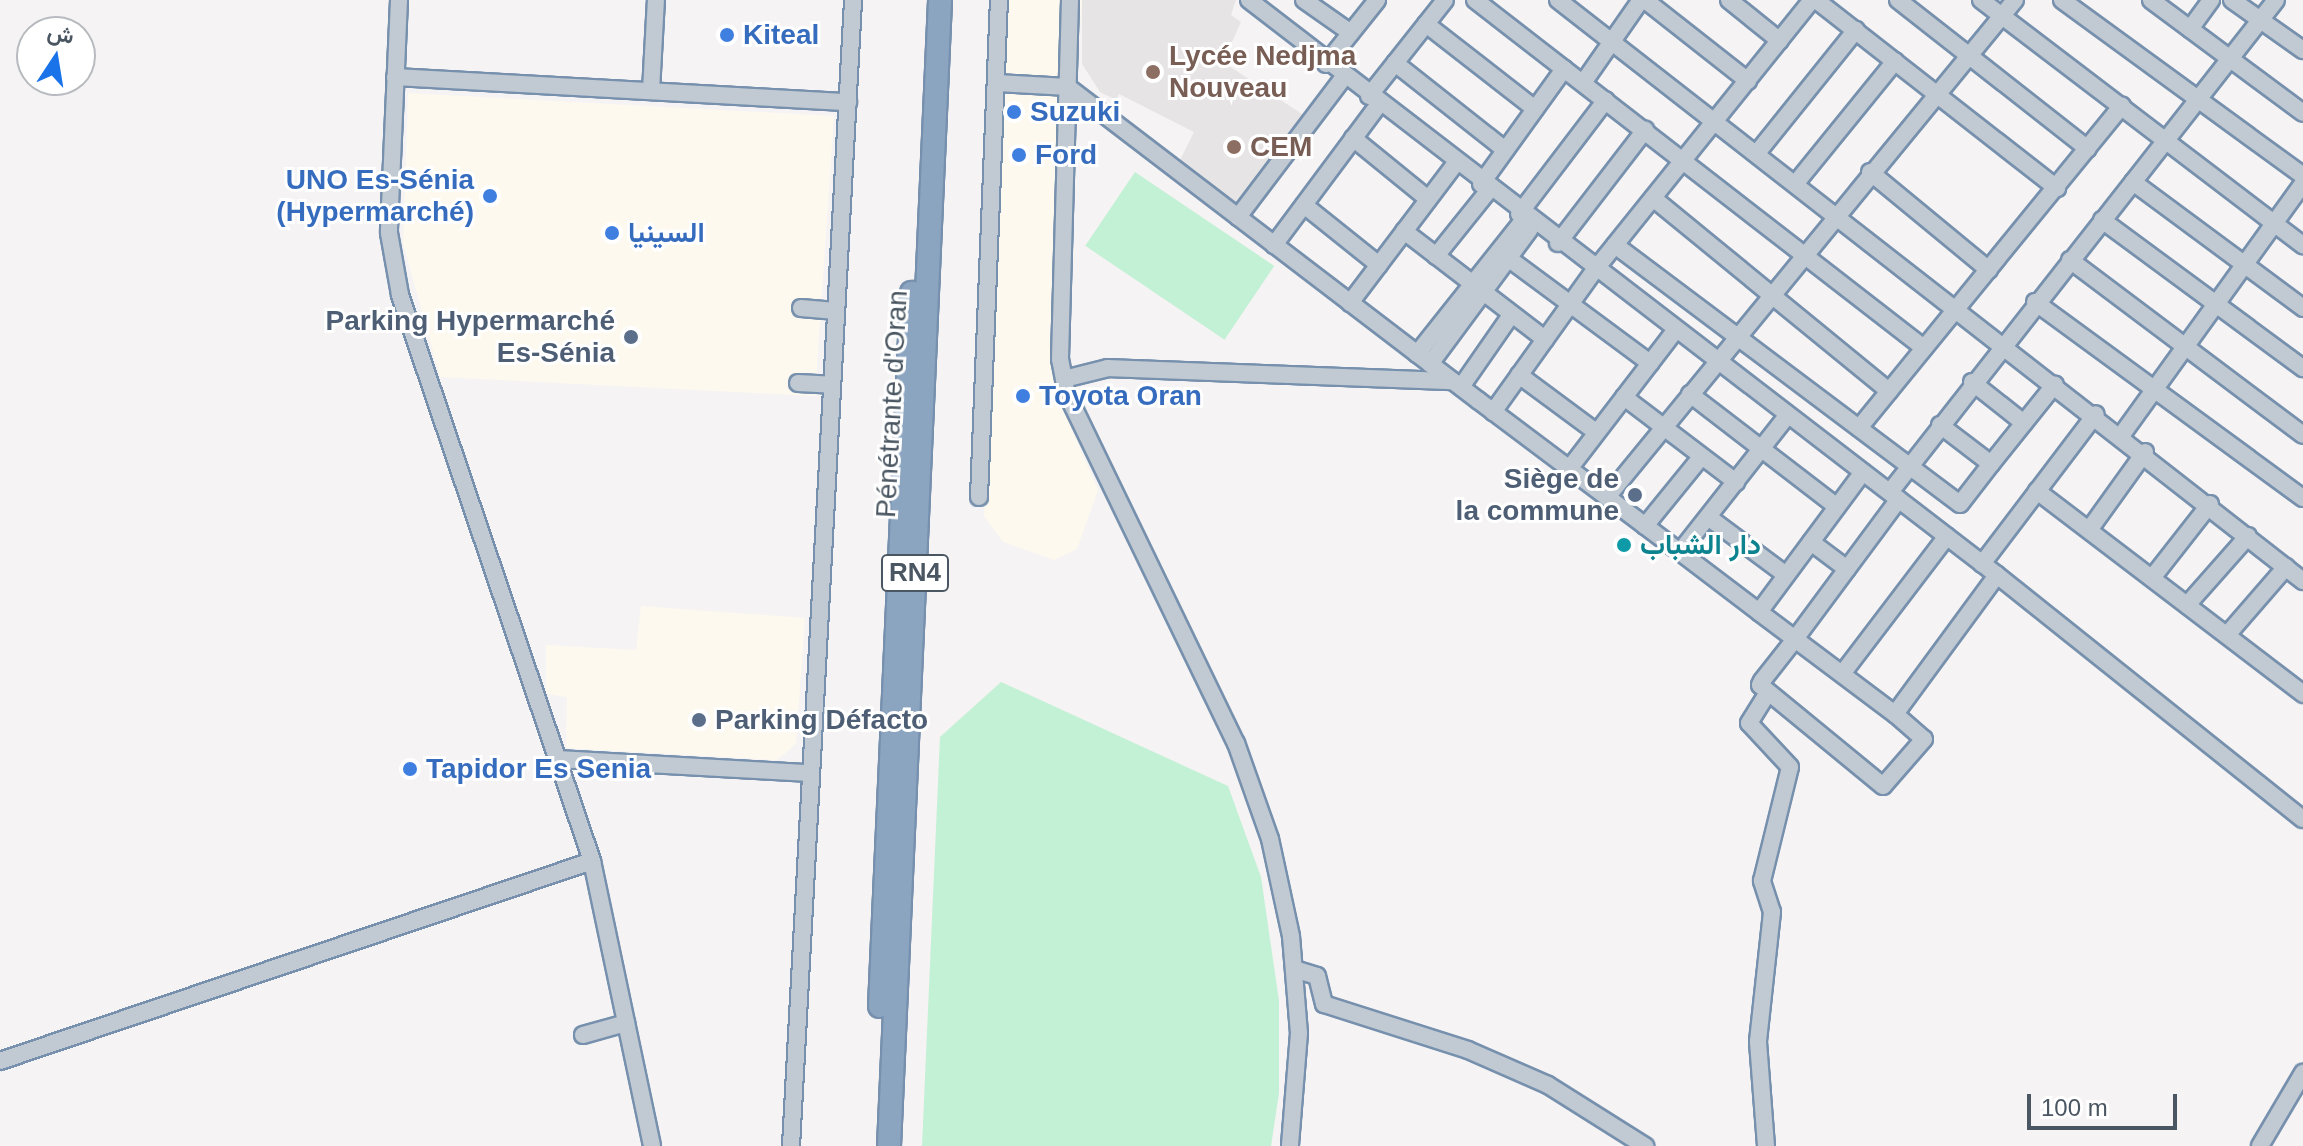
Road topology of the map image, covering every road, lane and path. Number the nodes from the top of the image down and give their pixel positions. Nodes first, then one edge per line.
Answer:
1 (399, 0) edge
2 (656, 0) edge
3 (853, 0) edge
4 (925, 0) edge
5 (940, 0) edge
6 (999, 0) edge
7 (1070, 0) edge
8 (1249, 0) edge
9 (1304, 0) edge
10 (1377, 0) edge
11 (1445, 0) edge
12 (1475, 0) edge
13 (1643, 0) edge
14 (1729, 0) edge
15 (1814, 0) edge
16 (1898, 0) edge
17 (1981, 0) edge
18 (2015, 0) edge
19 (2062, 0) edge
20 (2151, 0) edge
21 (2211, 0) edge
22 (2232, 0) edge
23 (2276, 0) edge
24 (1569, 3) edge
25 (2001, 16) junction
26 (2260, 20) junction
27 (1426, 24) junction
28 (2190, 29) junction
29 (1856, 30) junction
30 (1351, 33) junction
31 (1611, 40) junction
32 (1780, 41) junction
33 (2303, 50) edge
34 (1968, 54) junction
35 (2228, 58) junction
36 (1895, 61) junction
37 (1395, 63) junction
38 (1326, 64) junction
39 (1564, 69) junction
40 (395, 77) junction
41 (1344, 77) junction
42 (1748, 81) junction
43 (997, 83) junction
44 (1583, 83) junction
45 (1068, 87) junction
46 (651, 91) junction
47 (1935, 92) junction
48 (1374, 100) junction
49 (1606, 100) junction
50 (848, 102) junction
51 (2193, 102) junction
52 (2122, 106) junction
53 (1535, 109) junction
54 (2303, 113) edge
55 (1717, 122) junction
56 (1645, 130) junction
57 (1353, 138) junction
58 (2167, 140) junction
59 (2088, 149) junction
60 (1505, 150) junction
61 (1757, 153) junction
62 (1683, 160) junction
63 (1455, 164) junction
64 (1870, 172) junction
65 (2303, 176) edge
66 (2133, 182) junction
67 (1796, 183) junction
68 (2303, 183) edge
69 (1485, 187) junction
70 (2057, 188) junction
71 (1653, 198) junction
72 (1428, 199) junction
73 (1304, 205) junction
74 (1836, 214) junction
75 (1238, 217) junction
76 (1526, 219) junction
77 (2102, 220) junction
78 (2272, 223) junction
79 (1404, 231) junction
80 (1558, 243) junction
81 (1274, 245) junction
82 (1615, 245) junction
83 (2303, 245) edge
84 (1804, 253) junction
85 (1436, 256) junction
86 (1508, 258) junction
87 (2070, 260) junction
88 (2243, 263) junction
89 (1379, 265) junction
90 (1989, 270) junction
91 (1594, 271) junction
92 (1477, 289) junction
93 (1771, 294) junction
94 (2216, 301) junction
95 (2035, 302) junction
96 (1350, 303) junction
97 (1570, 304) junction
98 (801, 308) dead end
99 (2303, 308) edge
100 (1956, 310) junction
101 (836, 311) junction
102 (1511, 315) junction
103 (1675, 331) junction
104 (1737, 336) junction
105 (1545, 339) junction
106 (2001, 345) junction
107 (2185, 346) junction
108 (1924, 348) junction
109 (1424, 359) junction
110 (1716, 362) junction
111 (1650, 363) junction
112 (2303, 368) edge
113 (1519, 375) junction
114 (1064, 379) junction
115 (1972, 382) junction
116 (798, 383) dead end
117 (1457, 384) junction
118 (2055, 384) junction
119 (832, 385) junction
120 (2157, 385) junction
121 (1889, 391) junction
122 (1690, 394) junction
123 (1624, 397) junction
124 (1493, 412) junction
125 (2096, 414) junction
126 (1788, 415) junction
127 (2024, 423) junction
128 (1940, 425) junction
129 (1859, 428) junction
130 (1662, 429) junction
131 (1596, 432) junction
132 (2123, 433) junction
133 (2303, 435) edge
134 (1762, 449) junction
135 (2145, 452) junction
136 (1701, 457) junction
137 (1991, 464) junction
138 (1910, 466) junction
139 (1569, 469) junction
140 (1863, 472) junction
141 (1736, 482) junction
142 (2037, 491) junction
143 (1895, 495) junction
144 (979, 497) dead end
145 (1607, 497) junction
146 (2303, 498) edge
147 (2210, 504) junction
148 (1837, 507) junction
149 (1708, 517) junction
150 (1645, 526) junction
151 (2089, 530) junction
152 (1947, 536) junction
153 (2248, 536) junction
154 (1811, 542) junction
155 (1680, 552) junction
156 (1982, 564) junction
157 (2286, 567) junction
158 (1847, 569) junction
159 (1786, 575) junction
160 (1997, 575) junction
161 (2152, 578) junction
162 (2303, 581) edge
163 (2187, 605) junction
164 (1759, 612) junction
165 (2227, 635) junction
166 (1795, 639) junction
167 (1842, 674) junction
168 (2303, 694) edge
169 (1766, 696) junction
170 (1895, 714) junction
171 (557, 759) junction
172 (811, 773) junction
173 (2303, 819) edge
174 (592, 861) junction
175 (1294, 969) junction
176 (626, 1023) junction
177 (583, 1035) dead end
178 (0, 1061) edge
179 (2303, 1073) edge
180 (652, 1146) edge
181 (791, 1146) edge
182 (876, 1146) edge
183 (889, 1146) edge
184 (1290, 1146) edge
185 (1645, 1146) edge
186 (1766, 1146) edge
187 (2260, 1146) edge

1 - 40 street
2 - 46 street
3 - 50 street
4 - 182 highway, Pénétrante d'Oran / RN4
5 - 183 highway, Pénétrante d'Oran / RN4
6 - 43 street
7 - 45 street
8 - 38 street
9 - 30 street
10 - 30 street
11 - 27 street
12 - 39 street
13 - 31 street
13 - 42 street
14 - 32 street
15 - 29 street
15 - 32 street
16 - 34 street
17 - 25 street
18 - 25 street
19 - 51 street
20 - 28 street
21 - 28 street
22 - 26 street
23 - 26 street
24 - 31 street
25 - 34 street
25 - 52 street
26 - 33 street
26 - 35 street
27 - 37 street
27 - 53 street
28 - 35 street
29 - 36 street
29 - 61 street
30 - 38 street
31 - 44 street
31 - 55 street
32 - 42 street
34 - 47 street
34 - 59 street
35 - 51 street
35 - 54 street
36 - 47 street
36 - 67 street
37 - 48 street
37 - 60 street
38 - 41 street
39 - 44 street
39 - 53 street
40 - 46 street
40 - 171 street
41 - 48 street
41 - 75 street
42 - 55 street
43 - 45 street
43 - 144 street
44 - 49 street
45 - 75 street
45 - 114 street
46 - 50 street
47 - 64 street
47 - 70 street
48 - 57 street
48 - 63 street
49 - 56 street
49 - 76 street
50 - 101 street
51 - 58 street
51 - 65 street
52 - 58 street
52 - 59 street
53 - 60 street
55 - 61 street
55 - 62 street
56 - 62 street
56 - 80 street
57 - 72 street
57 - 73 street
58 - 66 street
58 - 78 street
59 - 70 street
60 - 69 street
61 - 67 street
62 - 71 street
62 - 84 street
63 - 69 street
63 - 72 street
64 - 74 street
64 - 90 street
66 - 77 street
66 - 88 street
67 - 74 street
68 - 78 street
69 - 76 street
69 - 85 street
70 - 90 street
71 - 82 street
71 - 93 street
72 - 79 street
73 - 81 street
73 - 89 street
74 - 84 street
74 - 100 street
75 - 81 street
76 - 80 street
76 - 86 street
76 - 92 street
77 - 87 street
77 - 94 street
78 - 83 street
78 - 88 street
79 - 85 street
79 - 89 street
80 - 91 street
81 - 96 street
82 - 91 street
82 - 104 street
84 - 93 street
84 - 108 street
85 - 92 street
86 - 92 street
86 - 97 street
87 - 95 street
87 - 107 street
88 - 94 street
88 - 99 street
89 - 96 street
90 - 100 street
91 - 97 street
91 - 103 street
92 - 102 street
92 - 109 street
93 - 104 street
93 - 121 street
94 - 107 street
94 - 112 street
95 - 106 street
95 - 120 street
96 - 109 street
97 - 105 street
97 - 111 street
98 - 101 street
100 - 106 street
100 - 108 street
101 - 119 street
102 - 105 street
102 - 117 street
103 - 110 street
103 - 111 street
104 - 110 street
104 - 129 street
105 - 113 street
106 - 115 street
106 - 118 street
107 - 120 street
107 - 133 street
108 - 121 street
109 - 117 street
110 - 122 street
110 - 126 street
111 - 123 street
113 - 124 street
113 - 131 street
114 - 117 street
114 - 175 street
115 - 127 street
115 - 128 street
116 - 119 street
117 - 124 street
118 - 125 street
118 - 127 street
119 - 172 street
120 - 132 street
120 - 146 street
121 - 129 street
122 - 130 street
122 - 134 street
123 - 130 street
123 - 131 street
124 - 139 street
125 - 132 street
125 - 142 street
126 - 134 street
126 - 140 street
127 - 137 street
128 - 137 street
128 - 138 street
129 - 138 street
130 - 136 street
130 - 145 street
131 - 139 street
132 - 135 street
134 - 141 street
134 - 148 street
135 - 147 street
135 - 151 street
136 - 141 street
136 - 150 street
137 - 138 street
138 - 143 street
139 - 145 street
140 - 143 street
140 - 148 street
141 - 149 street
142 - 151 street
142 - 156 street
143 - 152 street
143 - 158 street
145 - 150 street
147 - 153 street
147 - 161 street
148 - 154 street
149 - 155 street
149 - 159 street
150 - 155 street
151 - 161 street
152 - 156 street
152 - 167 street
153 - 157 street
153 - 163 street
154 - 158 street
154 - 159 street
155 - 164 street
156 - 160 street
157 - 162 street
157 - 165 street
158 - 166 street
159 - 164 street
160 - 170 street
160 - 173 street
161 - 163 street
163 - 165 street
164 - 166 street
165 - 168 street
166 - 167 street
166 - 169 street
167 - 170 street
169 - 170 street
169 - 186 street
171 - 172 street
171 - 174 street
172 - 181 street
174 - 176 street
174 - 178 street
175 - 184 street
175 - 185 street
176 - 177 street
176 - 180 street
179 - 187 street

